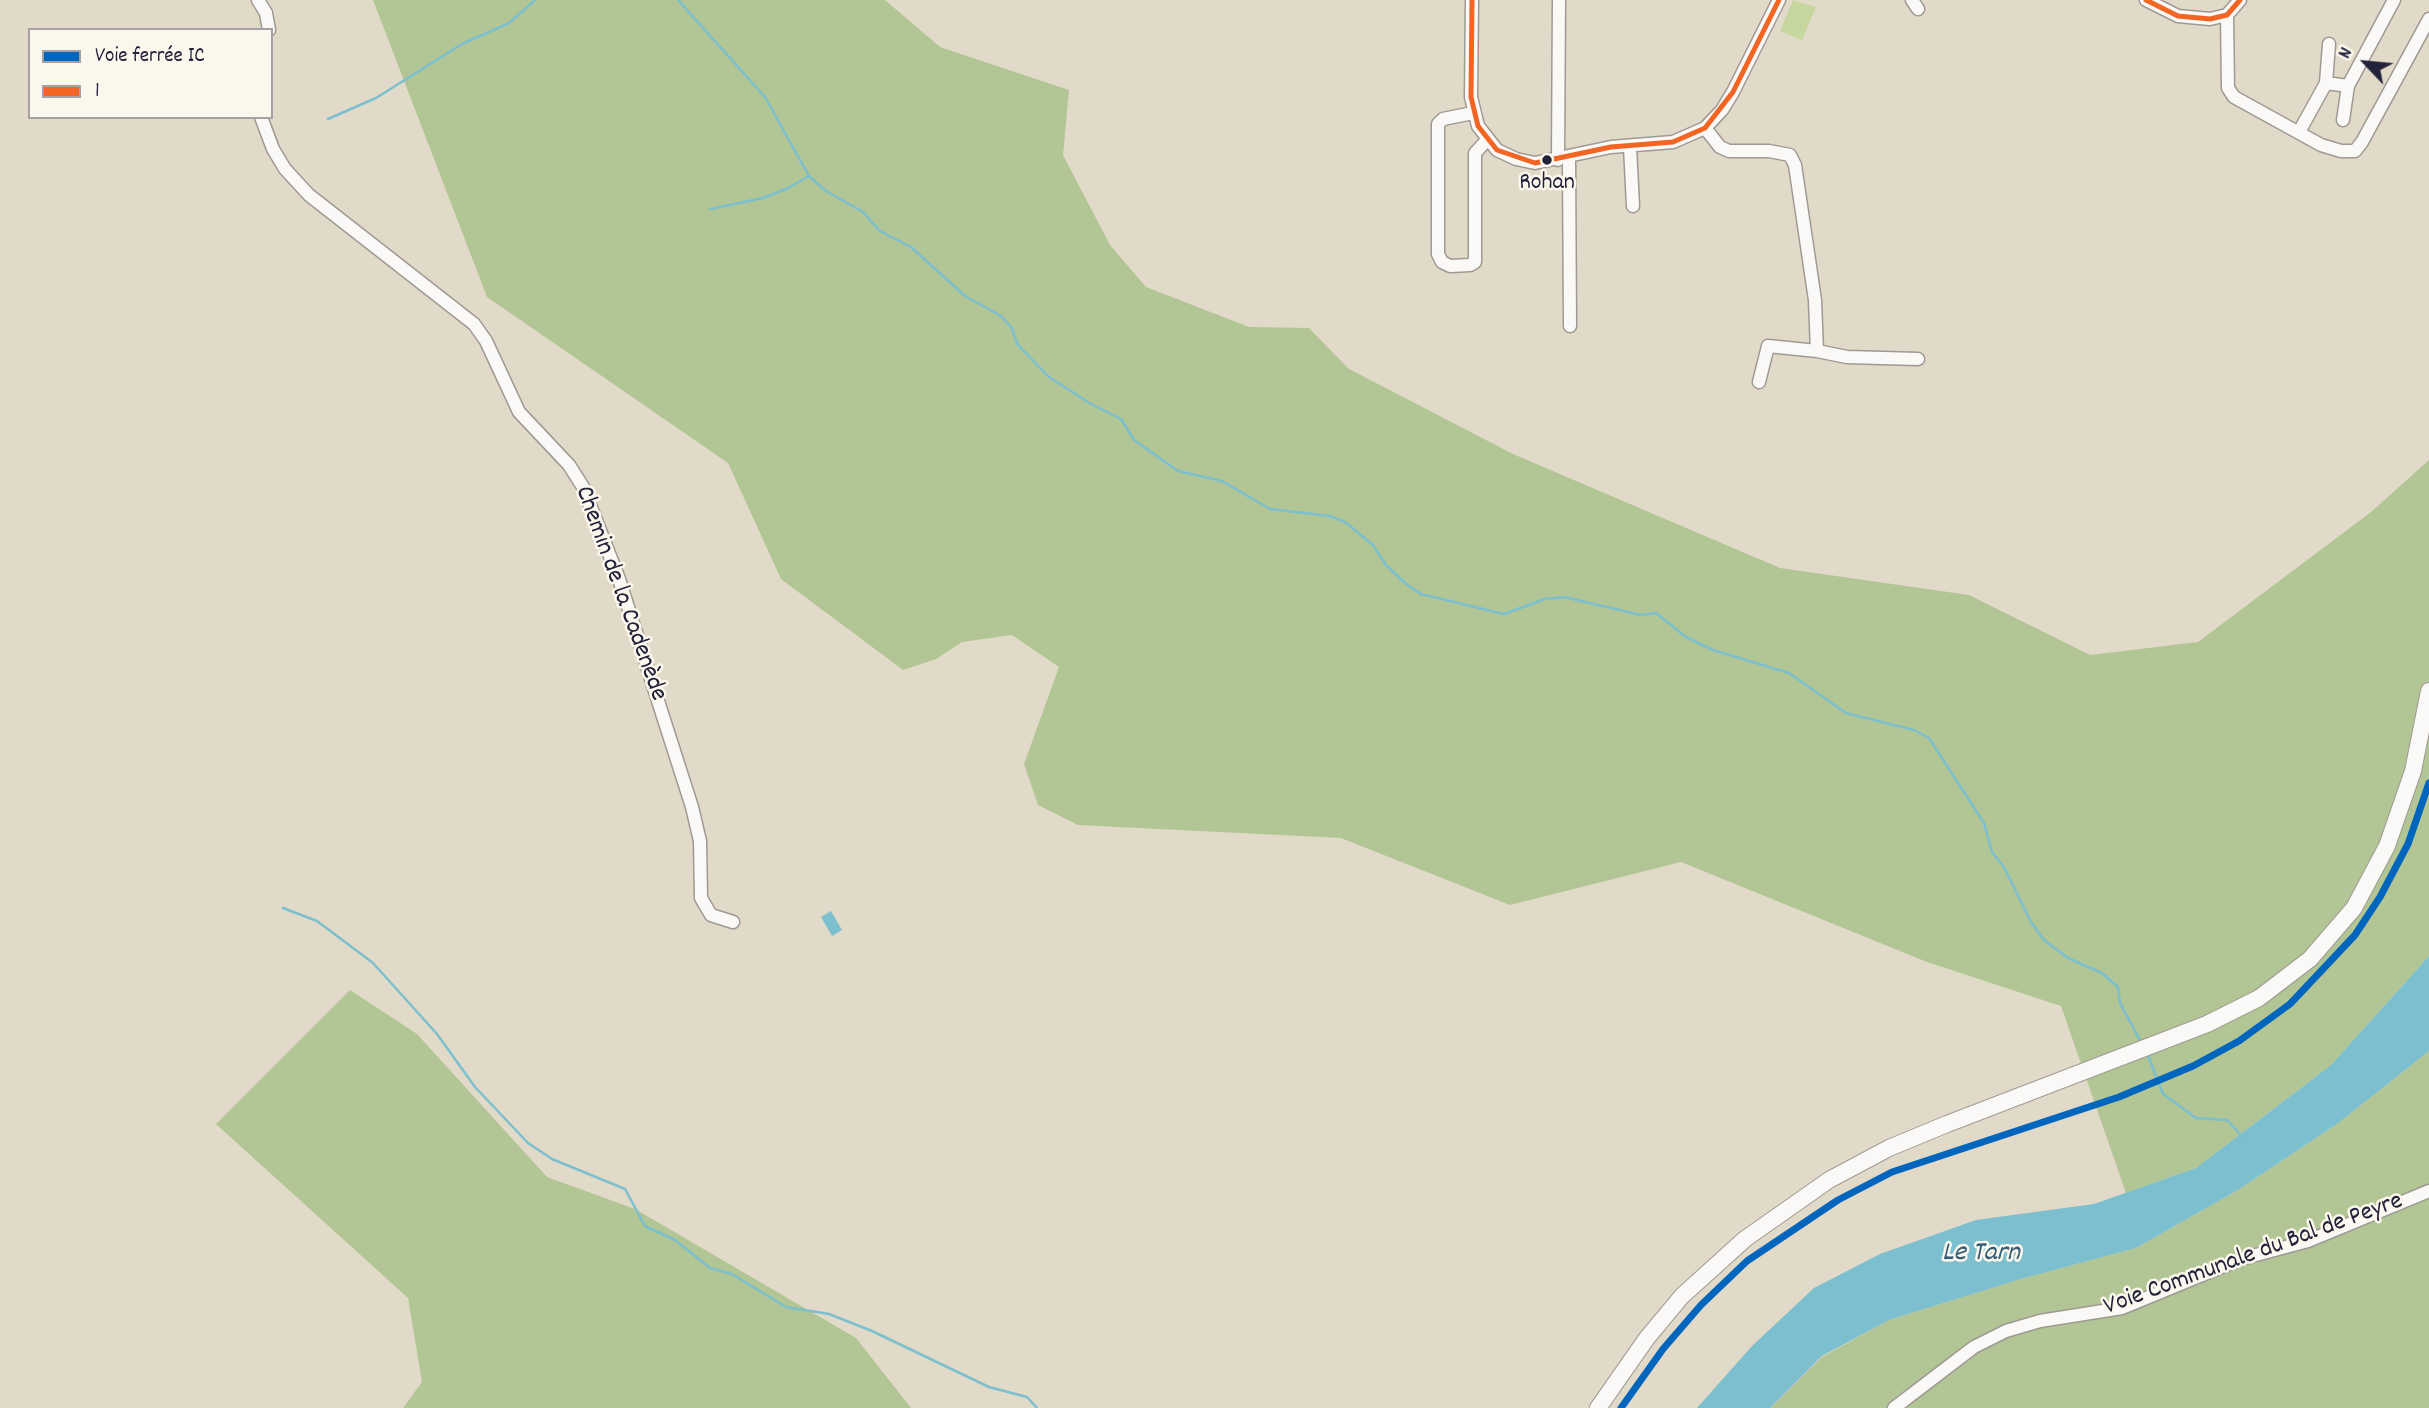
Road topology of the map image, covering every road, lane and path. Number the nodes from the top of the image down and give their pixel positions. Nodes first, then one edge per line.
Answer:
1 (258, 0) edge
2 (1472, 0) edge
3 (1559, 0) edge
4 (1779, 0) edge
5 (2146, 0) edge
6 (2240, 0) edge
7 (2394, 0) edge
8 (2227, 15) junction
9 (2429, 19) edge
10 (269, 28) edge
11 (2329, 44) dead end
12 (2326, 83) junction
13 (2348, 86) junction
14 (1473, 113) junction
15 (262, 119) edge
16 (2343, 120) dead end
17 (1705, 128) junction
18 (2299, 132) junction
19 (1487, 140) junction
20 (1630, 147) junction
21 (1564, 160) junction
22 (1633, 206) dead end
23 (1570, 326) dead end
24 (1816, 351) junction
25 (1918, 359) dead end
26 (1759, 382) dead end
27 (2429, 691) edge
28 (733, 922) dead end
29 (2429, 1191) edge
30 (1598, 1408) edge
31 (1894, 1408) edge

1 - 10 street
2 - 14 street
3 - 21 street
4 - 17 street
5 - 8 street
6 - 8 street
7 - 13 street
8 - 18 street
9 - 18 street
11 - 12 street
12 - 13 street
12 - 18 street
13 - 16 street
14 - 19 street
14 - 19 street
15 - 28 street, Chemin de la Cadenède
17 - 20 street
17 - 24 street
19 - 21 street
20 - 21 street
20 - 22 street
21 - 23 street
24 - 25 street
24 - 26 street
27 - 30 main road
29 - 31 street, Voie Communale du Bal de Peyre

